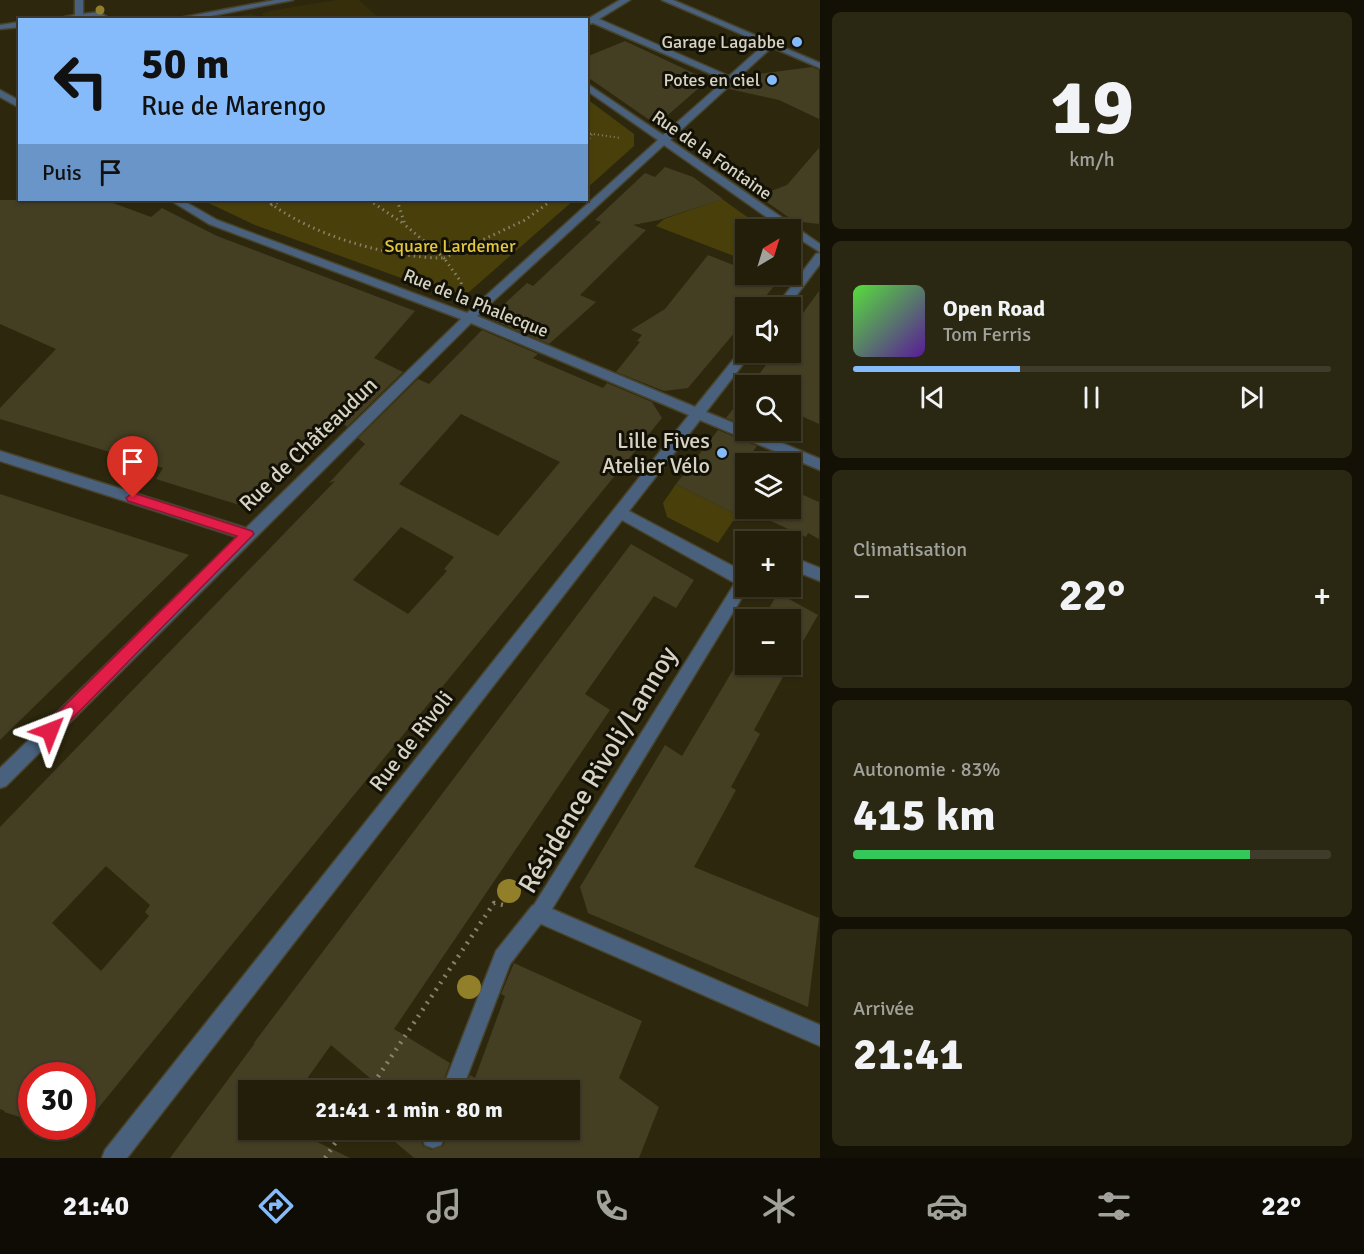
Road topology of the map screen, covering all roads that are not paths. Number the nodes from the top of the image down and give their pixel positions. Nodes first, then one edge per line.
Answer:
1 (79, 0) edge
2 (290, 0) edge
3 (626, 0) edge
4 (666, 0) edge
5 (79, 16) junction
6 (66, 18) edge
7 (105, 18) edge
8 (185, 18) edge
9 (590, 22) edge
10 (18, 24) edge
11 (0, 27) edge
12 (769, 45) junction
13 (819, 66) edge
14 (731, 80) junction
15 (588, 87) edge
16 (0, 93) edge
17 (18, 104) edge
18 (663, 141) junction
19 (177, 201) edge
20 (819, 249) edge
21 (819, 256) edge
22 (788, 297) edge
23 (470, 318) junction
24 (737, 363) edge
25 (698, 413) junction
26 (0, 456) edge
27 (819, 465) edge
28 (619, 512) junction
29 (248, 534) junction
30 (801, 567) edge
31 (735, 575) edge
32 (819, 575) edge
33 (735, 596) edge
34 (0, 780) edge
35 (539, 913) junction
36 (819, 1036) edge
37 (456, 1080) edge
38 (113, 1158) edge

1 - 5 street
2 - 8 street
3 - 9 street
4 - 12 street
5 - 6 street
5 - 7 street
9 - 14 street
10 - 11 street
12 - 13 street
12 - 14 street, Rue de Châteaudun
14 - 18 street, Rue de Châteaudun
15 - 18 street, Rue de la Fontaine
16 - 17 street
18 - 20 street, Rue de la Fontaine
18 - 23 street, Rue de Châteaudun
19 - 23 street, Rue de la Phalecque
21 - 22 street
23 - 25 street, Rue de la Phalecque
23 - 29 street, Rue de Châteaudun
24 - 25 street, Rue de Rivoli
25 - 27 street, Rue de la Phalecque
25 - 28 street, Rue de Rivoli
26 - 29 street
28 - 31 street, Résidence Rivoli/Lannoy
28 - 38 street, Rue de Rivoli
29 - 34 street, Rue de Châteaudun
30 - 32 street
33 - 35 street, Résidence Rivoli/Lannoy
35 - 36 street, Résidence Rivoli/Lannoy
35 - 37 street

